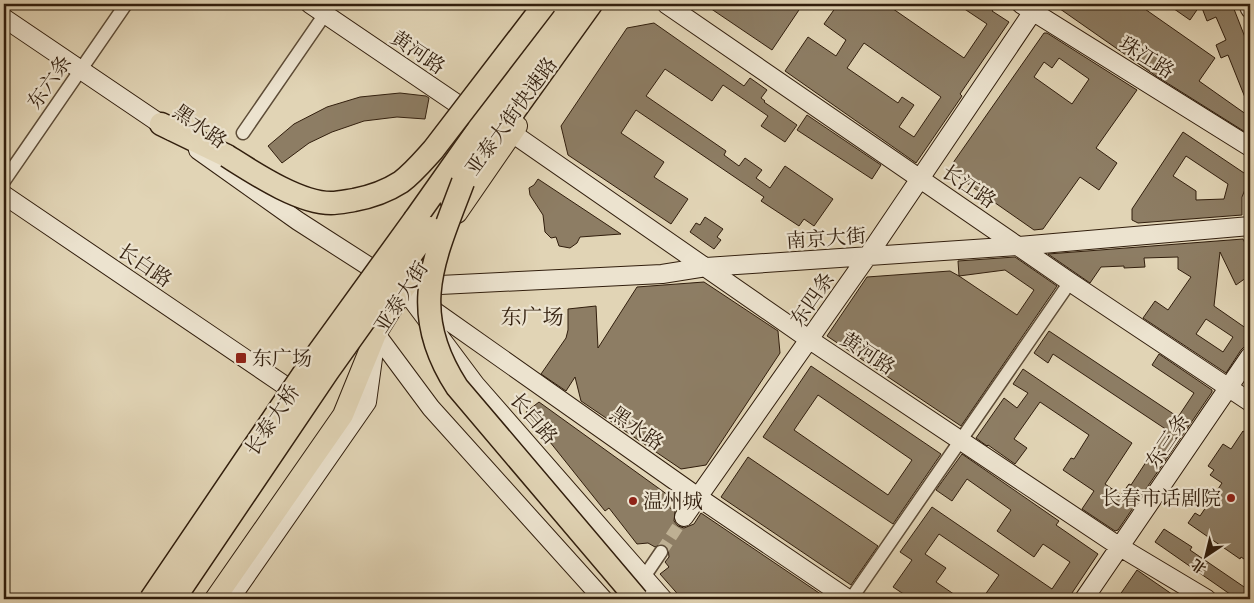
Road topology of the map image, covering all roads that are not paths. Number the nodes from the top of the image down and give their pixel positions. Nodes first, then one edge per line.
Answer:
1 (126, 4) edge
2 (310, 4) edge
3 (545, 4) edge
4 (560, 4) edge
5 (567, 4) edge
6 (591, 4) edge
7 (603, 4) edge
8 (666, 4) edge
9 (1248, 4) edge
10 (1031, 6) edge
11 (1250, 8) edge
12 (325, 14) junction
13 (4, 18) edge
14 (81, 70) junction
15 (478, 118) junction
16 (161, 124) junction
17 (243, 133) dead end
18 (512, 133) junction
19 (1250, 147) edge
20 (920, 178) junction
21 (4, 181) edge
22 (463, 182) junction
23 (4, 196) edge
24 (423, 223) junction
25 (1250, 226) edge
26 (1019, 246) junction
27 (867, 257) junction
28 (706, 267) junction
29 (371, 269) junction
30 (1070, 282) junction
31 (404, 289) junction
32 (376, 334) junction
33 (810, 340) junction
34 (1250, 356) edge
35 (288, 387) junction
36 (1228, 388) junction
37 (1250, 402) edge
38 (961, 440) junction
39 (698, 497) junction
40 (684, 517) tunnel mouth
41 (1120, 547) junction
42 (661, 552) tunnel mouth
43 (644, 577) junction
44 (169, 584) edge
45 (151, 599) edge
46 (215, 599) edge
47 (230, 599) edge
48 (603, 599) edge
49 (637, 599) edge
50 (663, 599) edge
51 (848, 599) edge
52 (851, 599) edge
53 (1084, 599) edge
54 (1207, 599) edge

1 - 14 street, 东六条
2 - 12 street, 黄河路
3 - 16 highway, bridge
4 - 15 main road, 亚泰大街
5 - 24 highway, 亚泰大街快速路
6 - 22 highway, 亚泰大街快速路
7 - 18 main road, 亚泰大街
8 - 20 street, 长江路
9 - 11 street
10 - 19 street, 珠江路
10 - 20 street, 东四条
12 - 15 street, 黄河路
12 - 17 street
13 - 14 street, 黑水路
14 - 16 street, 黑水路
14 - 21 street, 东六条
15 - 29 main road, 亚泰大街
16 - 29 street, 黑水路
18 - 28 street, 黄河路
18 - 31 main road, 亚泰大街
20 - 26 street, 长江路
20 - 27 street, 东四条
22 - 24 highway, 亚泰大街快速路, bridge
22 - 49 highway, bridge
23 - 35 street, 长白路
24 - 44 highway, 长泰大桥, bridge
24 - 45 highway, 长泰大桥, bridge
25 - 26 street, 南京大街
26 - 27 street, 南京大街
26 - 30 street, 长江路
27 - 28 street, 南京大街
27 - 33 street, 东四条
28 - 31 street, 南京大街
28 - 33 street, 黄河路
29 - 31 street, 长白路
29 - 35 street
29 - 44 main road, 亚泰大街
30 - 36 street, 长江路
30 - 38 street
31 - 32 main road, 亚泰大街
31 - 39 street, 黑水路
31 - 43 street, 长白路
32 - 46 main road, 亚泰大街
32 - 47 street
32 - 48 street
33 - 38 street, 黄河路
33 - 39 street, 东四条
34 - 36 street, 东三条
35 - 44 street
36 - 37 street, 长江路
36 - 41 street, 东三条
38 - 41 street, 黄河路
38 - 52 street
39 - 40 street, 东四条
39 - 51 street, 黑水路
41 - 53 street, 东三条
41 - 54 street, 黄河路
42 - 43 street
43 - 50 street, 长白路

